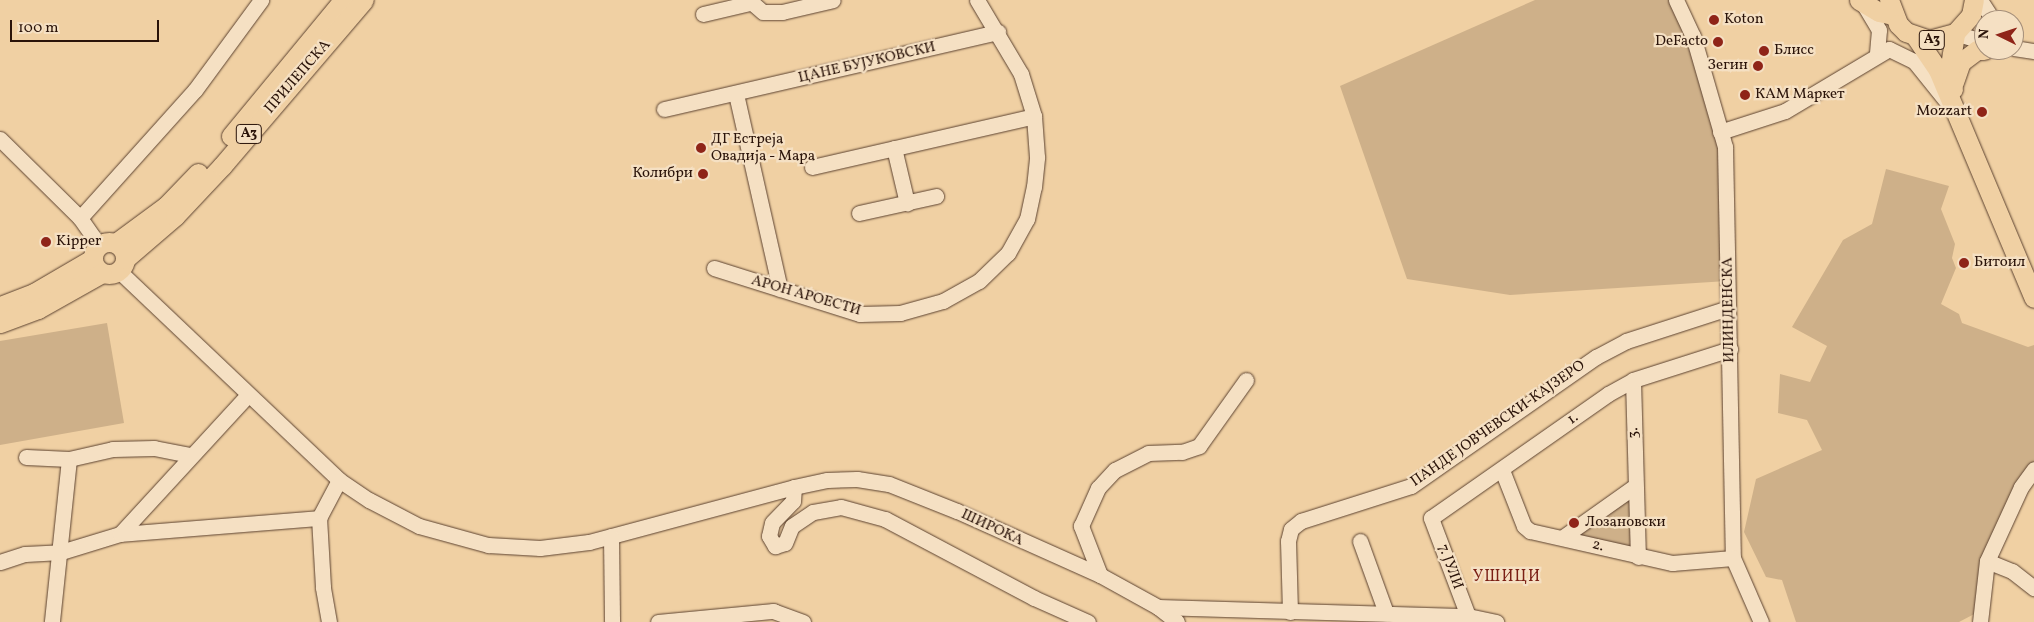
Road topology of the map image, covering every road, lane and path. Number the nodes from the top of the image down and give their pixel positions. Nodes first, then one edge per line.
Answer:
1 (261, 0) edge
2 (343, 0) edge
3 (364, 0) edge
4 (833, 0) edge
5 (977, 0) edge
6 (1676, 0) edge
7 (1860, 0) edge
8 (1974, 0) edge
9 (749, 1) edge
10 (1891, 8) edge
11 (703, 14) dead end
12 (998, 32) junction
13 (1955, 33) junction
14 (1915, 36) junction
15 (1974, 39) edge
16 (1883, 52) junction
17 (1974, 52) edge
18 (1953, 88) junction
19 (736, 94) junction
20 (664, 109) dead end
21 (1034, 116) junction
22 (1959, 117) junction
23 (1720, 132) junction
24 (0, 138) edge
25 (894, 148) junction
26 (812, 167) dead end
27 (936, 196) dead end
28 (907, 203) junction
29 (858, 213) dead end
30 (80, 218) junction
31 (109, 258) junction
32 (714, 268) dead end
33 (780, 289) junction
34 (2034, 298) edge
35 (0, 306) edge
36 (1728, 308) junction
37 (0, 323) edge
38 (1730, 349) junction
39 (1246, 380) dead end
40 (1633, 380) junction
41 (248, 396) junction
42 (190, 455) junction
43 (26, 457) dead end
44 (69, 459) junction
45 (2034, 469) edge
46 (1502, 470) junction
47 (339, 480) junction
48 (794, 486) junction
49 (1635, 486) junction
50 (319, 518) junction
51 (1432, 518) joint
52 (120, 534) junction
53 (611, 536) junction
54 (1563, 537) junction
55 (1360, 541) dead end
56 (61, 552) junction
57 (1638, 557) junction
58 (1733, 558) junction
59 (1987, 561) junction
60 (0, 562) edge
61 (1100, 575) junction
62 (2034, 588) edge
63 (1158, 607) junction
64 (1290, 612) junction
65 (1386, 613) junction
66 (1468, 616) junction
67 (52, 622) edge
68 (329, 622) edge
69 (612, 622) edge
70 (658, 622) edge
71 (803, 622) edge
72 (1088, 622) edge
73 (1177, 622) edge
74 (1496, 622) edge
75 (1761, 622) edge
76 (1980, 622) edge

1 - 30 street
2 - 31 main road, ПРИЛЕПСКА / A3
3 - 31 main road, ПРИЛЕПСКА / A3
4 - 9 street
5 - 12 street, АРОН АРОЕСТИ
6 - 23 street, ИЛИНДЕНСКА
7 - 10 main road, A3
7 - 16 street
8 - 13 main road, A3
9 - 11 street
10 - 14 main road, A3
10 - 16 street
12 - 19 street, ЦАНЕ БУЈУКОВСКИ
12 - 21 street, АРОН АРОЕСТИ
13 - 14 main road, A3
13 - 15 street
13 - 18 main road
14 - 16 street
14 - 22 main road
16 - 22 street
16 - 23 street
17 - 18 main road
18 - 22 main road
19 - 20 street, ЦАНЕ БУЈУКОВСКИ
19 - 33 street
21 - 25 street
21 - 33 street, АРОН АРОЕСТИ
22 - 34 main road
23 - 36 street, ИЛИНДЕНСКА
24 - 30 street, ШИРОКА
25 - 26 street
25 - 28 street
27 - 28 street
28 - 29 street
30 - 31 street, ШИРОКА
31 - 35 main road, ПРИЛЕПСКА / A3
31 - 37 main road, ПРИЛЕПСКА / A3
31 - 41 street, ШИРОКА
32 - 33 street, АРОН АРОЕСТИ
36 - 38 street, ИЛИНДЕНСКА
36 - 64 street, ПАНДЕ ЈОВЧЕВСКИ-КАЈЗЕРО
38 - 40 street, 1.
38 - 58 street, ИЛИНДЕНСКА
39 - 61 street
40 - 46 street, 1.
40 - 49 street, 3.
41 - 42 street
41 - 47 street, ШИРОКА
42 - 44 street
42 - 52 street
43 - 44 street
44 - 56 street
45 - 59 street
46 - 51 street, 1.
46 - 54 street, 2.
47 - 50 street
47 - 53 street, ШИРОКА
48 - 53 street, ШИРОКА
48 - 61 street, ШИРОКА
48 - 72 street
49 - 54 street
49 - 57 street, 3.
50 - 52 street
50 - 68 street
51 - 66 street, 7. ЈУЛИ
52 - 56 street
53 - 69 street
54 - 57 street, 2.
55 - 65 street
56 - 60 street
56 - 67 street
57 - 58 street, 2.
58 - 75 street, ИЛИНДЕНСКА
59 - 62 street
59 - 76 street
61 - 63 street, ШИРОКА
63 - 64 street
63 - 73 street, ШИРОКА
64 - 65 street
65 - 66 street
66 - 74 street
70 - 71 street

